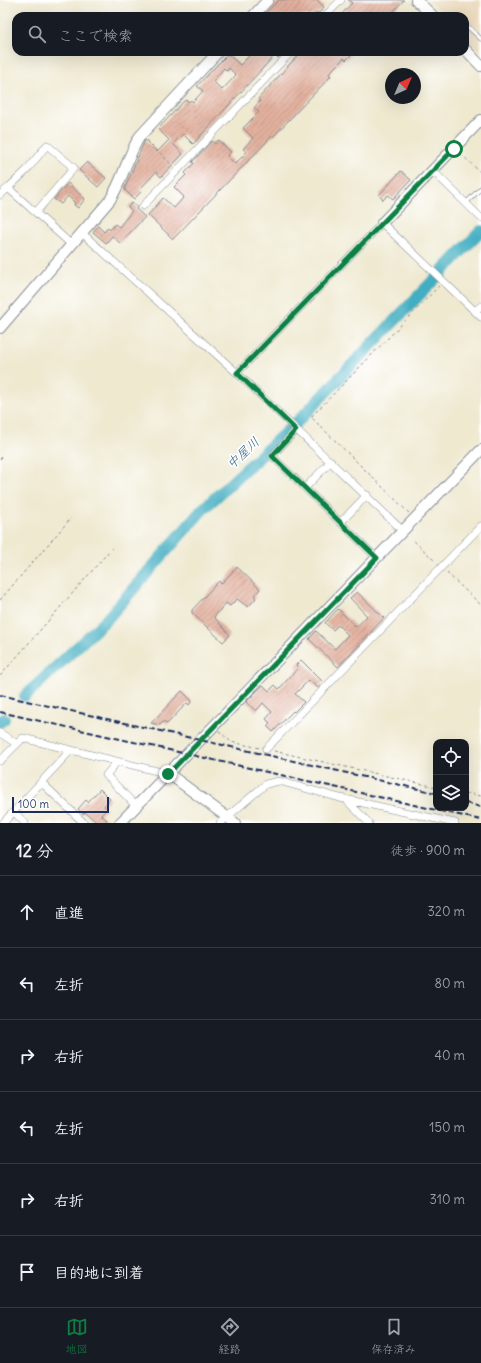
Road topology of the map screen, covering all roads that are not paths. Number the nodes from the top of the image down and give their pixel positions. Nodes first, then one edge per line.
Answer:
1 (268, 0) edge
2 (341, 0) edge
3 (416, 0) edge
4 (257, 12) edge
5 (329, 12) edge
6 (429, 12) edge
7 (469, 28) edge
8 (481, 39) edge
9 (469, 53) edge
10 (214, 56) edge
11 (287, 56) edge
12 (481, 66) edge
13 (481, 120) edge
14 (433, 171) junction
15 (8, 188) junction
16 (481, 188) edge
17 (0, 195) edge
18 (466, 203) junction
19 (143, 206) dead end
20 (36, 212) junction
21 (481, 218) edge
22 (382, 223) junction
23 (82, 233) junction
24 (72, 245) junction
25 (481, 306) edge
26 (475, 311) junction
27 (481, 317) edge
28 (0, 328) edge
29 (237, 373) junction
30 (293, 428) junction
31 (481, 450) edge
32 (331, 461) junction
33 (306, 488) junction
34 (367, 495) junction
35 (341, 522) junction
36 (481, 526) edge
37 (403, 531) junction
38 (377, 558) junction
39 (0, 732) edge
40 (17, 744) junction
41 (266, 749) road end
42 (71, 750) junction
43 (0, 761) edge
44 (118, 762) junction
45 (168, 774) junction
46 (41, 782) junction
47 (344, 798) junction
48 (136, 806) junction
49 (14, 812) junction
50 (223, 820) edge
51 (3, 823) edge
52 (25, 823) edge
53 (84, 823) edge
54 (120, 823) edge
55 (235, 823) edge
56 (369, 823) edge
57 (456, 823) edge

1 - 4 street
2 - 5 street
3 - 6 street
7 - 8 lane
9 - 12 street
10 - 23 street
11 - 19 street
13 - 14 street
14 - 18 street
14 - 22 street
15 - 17 street
15 - 20 street
15 - 20 street
16 - 18 lane
18 - 21 street
20 - 24 street
22 - 26 street
22 - 29 street
23 - 24 street
23 - 29 street
24 - 28 street
25 - 26 street
26 - 27 street
29 - 30 street
30 - 32 street
30 - 33 street
31 - 37 street
32 - 33 street
32 - 34 street
33 - 35 street
34 - 35 street
34 - 37 street
35 - 38 street
36 - 41 street
37 - 38 street
38 - 45 street
39 - 40 street
40 - 42 street
40 - 43 street
42 - 44 street
42 - 46 street
44 - 45 street
44 - 48 street
45 - 48 street
45 - 50 street
46 - 49 street
46 - 53 street
47 - 50 street
47 - 56 street
47 - 57 street
48 - 54 street
49 - 51 street
49 - 52 street
50 - 55 street

